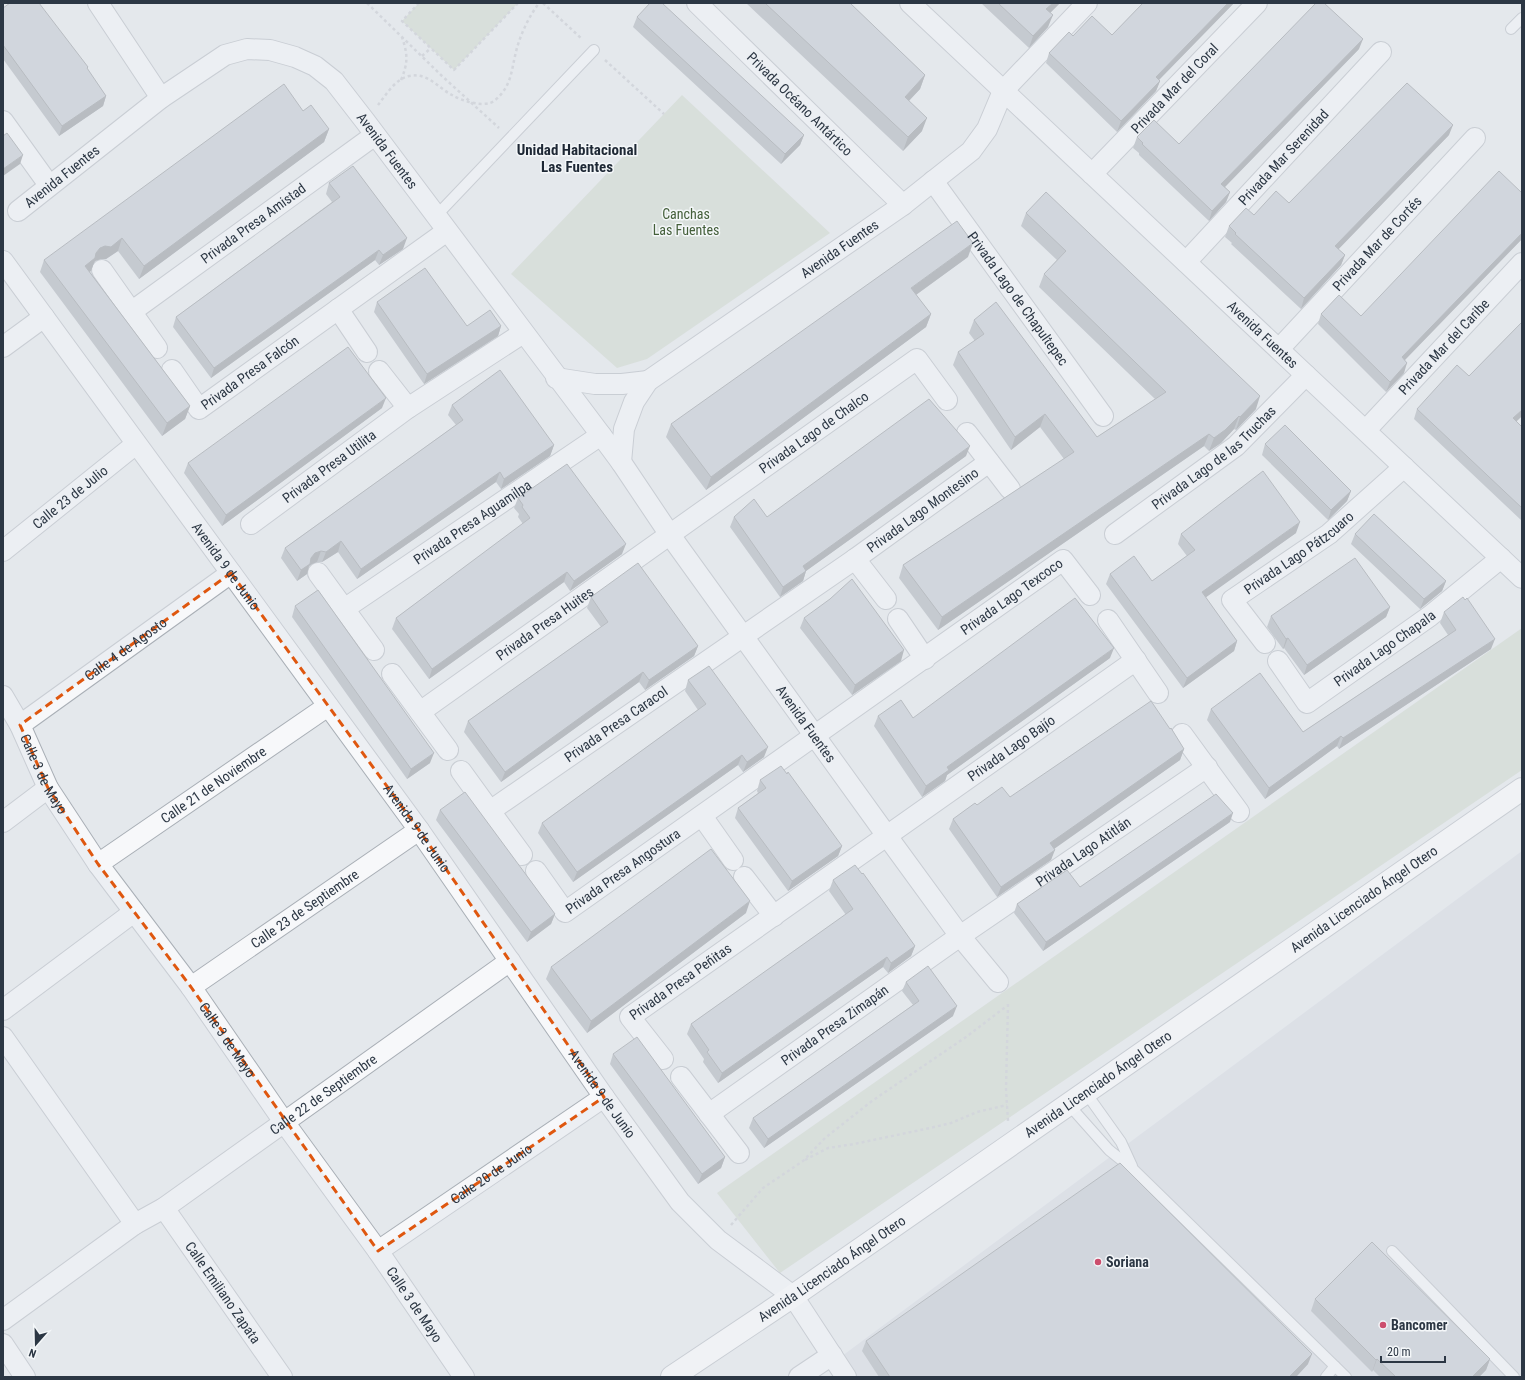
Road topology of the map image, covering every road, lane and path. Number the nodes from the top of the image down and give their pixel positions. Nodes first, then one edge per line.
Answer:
1 (98, 3) edge
2 (367, 3) edge
3 (419, 3) edge
4 (518, 3) edge
5 (539, 3) edge
6 (697, 3) edge
7 (910, 3) edge
8 (928, 3) edge
9 (1087, 3) edge
10 (1257, 3) edge
11 (1522, 18) edge
12 (936, 27) junction
13 (1511, 29) dead end
14 (402, 36) junction
15 (431, 48) junction
16 (594, 50) dead end
17 (1381, 52) dead end
18 (422, 56) junction
19 (400, 81) junction
20 (1004, 91) junction
21 (162, 98) junction
22 (472, 103) junction
23 (3, 121) edge
24 (370, 128) junction
25 (510, 138) junction
26 (1474, 138) dead end
27 (1092, 174) junction
28 (933, 181) junction
29 (50, 185) junction
30 (903, 205) junction
31 (18, 211) dead end
32 (442, 224) junction
33 (3, 261) edge
34 (1186, 262) junction
35 (1522, 263) edge
36 (102, 270) dead end
37 (338, 309) junction
38 (131, 312) junction
39 (44, 317) junction
40 (523, 333) junction
41 (3, 347) edge
42 (157, 348) dead end
43 (1278, 349) junction
44 (367, 352) dead end
45 (172, 370) dead end
46 (380, 371) dead end
47 (1306, 375) junction
48 (556, 378) junction
49 (648, 381) junction
50 (947, 400) dead end
51 (408, 408) junction
52 (1103, 416) dead end
53 (1366, 430) junction
54 (967, 433) dead end
55 (601, 435) junction
56 (136, 444) junction
57 (621, 462) junction
58 (989, 462) junction
59 (1404, 467) junction
60 (1010, 489) dead end
61 (251, 524) dead end
62 (1116, 534) dead end
63 (670, 536) junction
64 (3, 551) edge
65 (1501, 558) junction
66 (855, 559) junction
67 (231, 573) junction
68 (318, 573) dead end
69 (1522, 578) edge
70 (1090, 595) dead end
71 (886, 599) dead end
72 (344, 609) junction
73 (898, 619) dead end
74 (1108, 620) dead end
75 (743, 637) junction
76 (1265, 644) dead end
77 (374, 650) dead end
78 (925, 659) junction
79 (1136, 660) junction
80 (1278, 661) dead end
81 (392, 674) dead end
82 (1158, 693) dead end
83 (3, 696) edge
84 (328, 706) junction
85 (420, 712) junction
86 (20, 725) junction
87 (1182, 734) dead end
88 (814, 735) junction
89 (448, 750) dead end
90 (1207, 767) junction
91 (461, 771) dead end
92 (48, 788) junction
93 (1522, 789) edge
94 (490, 811) junction
95 (1239, 812) dead end
96 (702, 816) junction
97 (3, 822) edge
98 (418, 830) junction
99 (887, 836) junction
100 (522, 855) dead end
101 (733, 860) dead end
102 (98, 864) junction
103 (536, 871) dead end
104 (744, 876) dead end
105 (134, 912) junction
106 (774, 916) junction
107 (960, 936) junction
108 (510, 961) junction
109 (998, 982) joint
110 (191, 987) junction
111 (1008, 1005) junction
112 (3, 1010) edge
113 (3, 1037) edge
114 (663, 1059) dead end
115 (681, 1077) dead end
116 (604, 1097) junction
117 (1077, 1099) junction
118 (1007, 1105) junction
119 (709, 1114) junction
120 (284, 1122) junction
121 (1009, 1146) junction
122 (739, 1153) dead end
123 (803, 1161) junction
124 (1134, 1170) junction
125 (164, 1208) junction
126 (135, 1224) junction
127 (718, 1240) junction
128 (378, 1251) junction
129 (1392, 1251) dead end
130 (793, 1296) junction
131 (3, 1320) edge
132 (3, 1344) edge
133 (832, 1356) junction
134 (1335, 1366) junction
135 (26, 1377) edge
136 (282, 1377) edge
137 (464, 1377) edge
138 (672, 1377) edge
139 (799, 1377) edge
140 (846, 1377) edge
141 (1326, 1377) edge
142 (1346, 1377) edge
143 (1514, 1377) edge

1 - 21 street
2 - 14 path
3 - 15 path
4 - 15 path
5 - 22 path
6 - 30 street, Privada Océano Antártico
7 - 12 street, Avenida Fuentes
8 - 12 street, Avenida Fuentes
9 - 20 street
10 - 27 street, Privada Mar del Coral
11 - 13 lane
12 - 20 street, Avenida Fuentes
14 - 18 path
14 - 19 path
15 - 18 path
16 - 25 lane
17 - 34 street, Privada Mar Serenidad
18 - 22 path
19 - 22 path
19 - 24 path
20 - 27 street, Avenida Fuentes
20 - 28 street, Avenida Fuentes
21 - 24 street, Avenida Fuentes
21 - 29 street, Avenida Fuentes
22 - 25 path
23 - 29 street
24 - 32 street, Avenida Fuentes
24 - 38 street, Privada Presa Amistad
25 - 32 lane
26 - 43 street, Privada Mar de Cortés
27 - 34 street, Avenida Fuentes
28 - 30 street, Avenida Fuentes
28 - 52 street, Privada Lago de Chapultepec
29 - 31 street, Avenida Fuentes
30 - 49 street, Avenida Fuentes
32 - 37 street, Privada Presa Falcón
32 - 40 street, Avenida Fuentes
33 - 39 street, Avenida 9 de Junio
34 - 43 street, Avenida Fuentes
35 - 53 street, Privada Mar del Caribe
36 - 38 street
37 - 44 street
37 - 45 street, Privada Presa Falcón
38 - 42 street
39 - 41 street
39 - 56 street, Avenida 9 de Junio
40 - 48 street, Avenida Fuentes
40 - 51 street, Privada Presa Utilita
43 - 47 street, Avenida Fuentes
46 - 51 street
47 - 53 street, Avenida Fuentes
47 - 62 street, Privada Lago de las Truchas
48 - 49 street, Avenida Fuentes
48 - 55 street, Avenida Fuentes
49 - 57 street, Avenida Fuentes
50 - 63 street, Privada Lago de Chalco
51 - 61 street, Privada Presa Utilita
53 - 59 street, Avenida Fuentes
54 - 58 street, Privada Lago Montesino
55 - 57 street, Avenida Fuentes
55 - 72 street, Privada Presa Aguamilpa
56 - 64 street, Calle 23 de Julio
56 - 67 street, Avenida 9 de Junio
57 - 63 street, Avenida Fuentes
58 - 60 street, Privada Lago Montesino
58 - 66 street, Privada Lago Montesino
59 - 65 street, Avenida Fuentes
59 - 76 street, Privada Lago Pátzcuaro
63 - 75 street, Avenida Fuentes
63 - 85 street, Privada Presa Huites
65 - 69 street, Avenida Fuentes
65 - 80 street, Privada Lago Chapala
66 - 71 street, Privada Lago Montesino
66 - 75 street, Privada Lago Montesino
67 - 84 street, Avenida 9 de Junio
67 - 86 street, Calle 4 de Agosto
68 - 72 street
70 - 78 street, Privada Lago Texcoco
72 - 77 street
73 - 78 street
74 - 79 street
75 - 88 street, Avenida Fuentes
75 - 94 street, Privada Presa Caracol
78 - 88 street, Privada Lago Texcoco
79 - 82 street
79 - 99 street, Privada Lago Bajío
81 - 85 street
83 - 86 street, Calle 3 de Mayo
84 - 98 street, Avenida 9 de Junio
84 - 102 street, Calle 21 de Noviembre
85 - 89 street
86 - 92 street, Calle 3 de Mayo
87 - 90 street
88 - 96 street, Privada Presa Angostura
88 - 99 street, Avenida Fuentes
90 - 95 street
90 - 107 street, Privada Lago Atitlán
91 - 94 street
92 - 97 street
92 - 102 street, Calle 3 de Mayo
93 - 117 main road, Avenida Licenciado Ángel Otero
94 - 100 street
96 - 101 street
96 - 103 street, Privada Presa Angostura
98 - 108 street, Avenida 9 de Junio
98 - 110 street, Calle 23 de Septiembre
99 - 106 street, Privada Presa Peñitas
99 - 107 street, Avenida Fuentes
102 - 105 street, Calle 3 de Mayo
104 - 106 street
105 - 110 street, Calle 3 de Mayo
105 - 112 street
106 - 114 street, Privada Presa Peñitas
107 - 109 street, Avenida Fuentes
107 - 119 street, Privada Presa Zimapán
108 - 116 street, Avenida 9 de Junio
108 - 120 street, Calle 22 de Septiembre
109 - 111 path
110 - 120 street, Calle 3 de Mayo
111 - 118 path
111 - 123 path
113 - 126 street
115 - 119 street
116 - 127 street, Avenida 9 de Junio
116 - 128 street, Calle 20 de Junio
117 - 121 main road, Avenida Licenciado Ángel Otero
117 - 124 lane
117 - 124 lane
118 - 121 path
118 - 123 path
119 - 122 street
120 - 125 street, Calle 22 de Septiembre
120 - 128 street, Calle 3 de Mayo
121 - 130 main road, Avenida Licenciado Ángel Otero
123 - 127 path
124 - 134 lane
125 - 126 street, Calle 22 de Septiembre
125 - 136 street, Calle Emiliano Zapata
126 - 131 street, Calle 22 de Septiembre
127 - 130 street, Avenida 9 de Junio
128 - 137 street, Calle 3 de Mayo
129 - 143 lane
130 - 133 street, Avenida 9 de Junio
130 - 138 main road, Avenida Licenciado Ángel Otero
132 - 135 street
133 - 139 street
133 - 140 street, Avenida 9 de Junio
134 - 141 lane
134 - 142 lane

